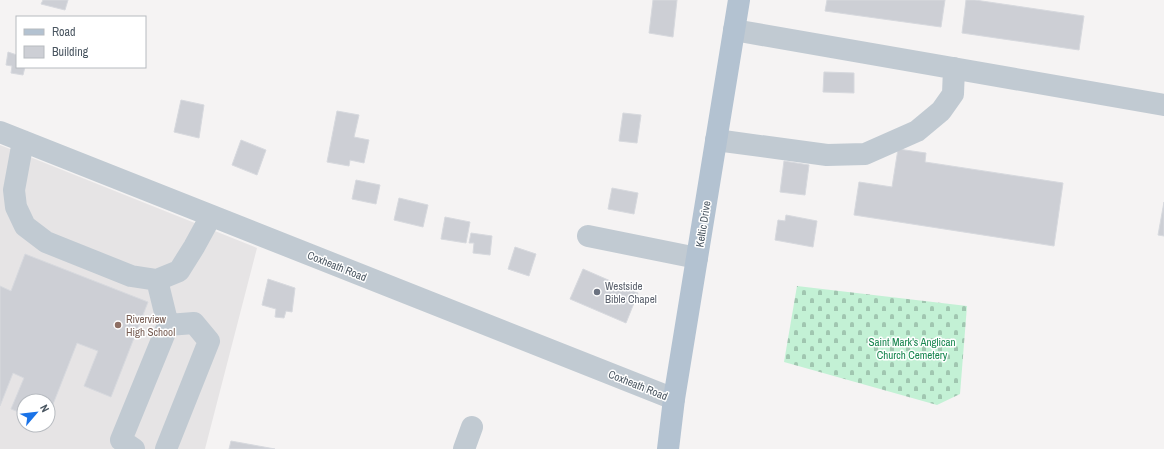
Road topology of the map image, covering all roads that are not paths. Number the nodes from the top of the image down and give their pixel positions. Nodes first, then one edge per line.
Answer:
1 (739, 0) edge
2 (734, 30) junction
3 (954, 68) junction
4 (1164, 105) edge
5 (0, 132) edge
6 (716, 140) junction
7 (23, 141) junction
8 (211, 216) junction
9 (588, 236) dead end
10 (697, 258) junction
11 (157, 280) junction
12 (168, 325) junction
13 (674, 399) junction
14 (472, 427) dead end
15 (134, 449) edge
16 (166, 449) edge
17 (464, 449) edge
18 (668, 449) edge

1 - 2 main road, Keltic Drive
2 - 3 street
2 - 6 main road, Keltic Drive
3 - 4 street
3 - 6 street
5 - 7 street, Coxheath Road
6 - 10 main road, Keltic Drive
7 - 8 street, Coxheath Road
7 - 11 street
8 - 11 street
8 - 13 street, Coxheath Road
9 - 10 street
10 - 13 main road, Keltic Drive
11 - 12 street
12 - 15 street
12 - 16 street
13 - 18 main road, Keltic Drive
14 - 17 street

